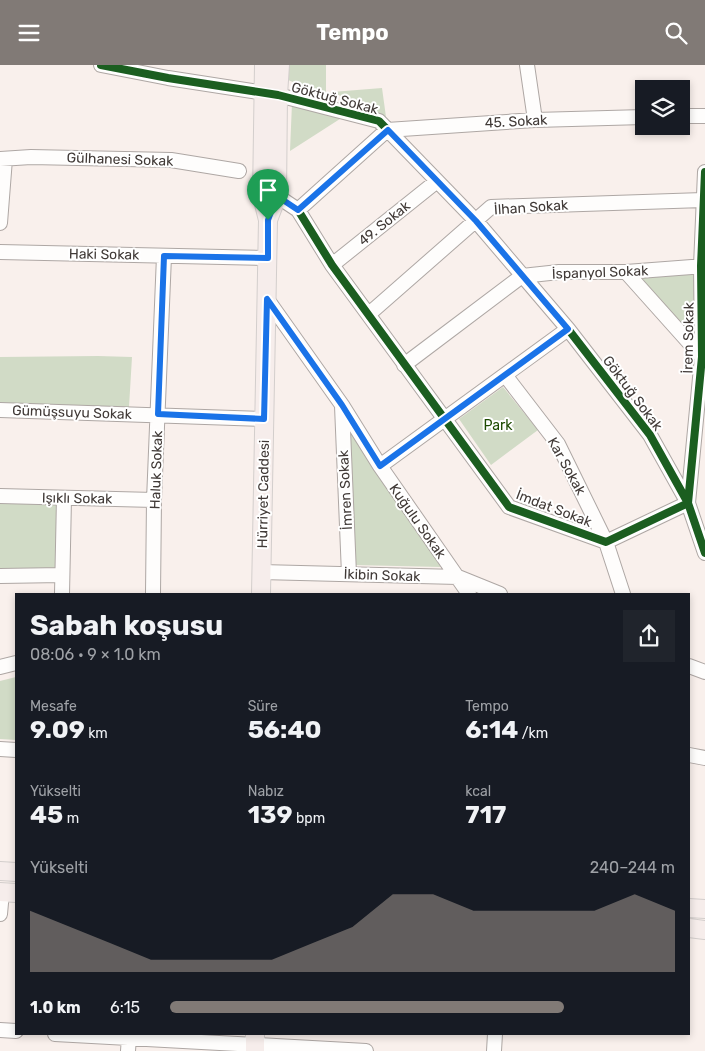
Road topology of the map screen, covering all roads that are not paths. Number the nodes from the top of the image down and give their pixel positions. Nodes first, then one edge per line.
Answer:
1 (101, 65) edge
2 (264, 65) edge
3 (280, 65) edge
4 (527, 65) edge
5 (270, 94) junction
6 (690, 116) edge
7 (705, 116) edge
8 (635, 117) edge
9 (535, 120) junction
10 (388, 130) junction
11 (2, 159) edge
12 (239, 171) dead end
13 (705, 172) edge
14 (437, 181) junction
15 (277, 196) junction
16 (703, 200) junction
17 (298, 210) junction
18 (268, 220) junction
19 (476, 221) junction
20 (0, 223) edge
21 (0, 251) edge
22 (164, 256) junction
23 (268, 258) junction
24 (332, 265) junction
25 (703, 266) edge
26 (626, 272) junction
27 (522, 276) junction
28 (267, 299) junction
29 (368, 314) junction
30 (568, 329) junction
31 (702, 357) junction
32 (404, 365) junction
33 (505, 375) junction
34 (342, 405) junction
35 (0, 410) edge
36 (158, 414) junction
37 (264, 419) junction
38 (444, 419) junction
39 (380, 466) junction
40 (0, 496) edge
41 (64, 498) junction
42 (154, 499) junction
43 (688, 503) junction
44 (700, 521) edge
45 (606, 542) junction
46 (705, 553) edge
47 (261, 572) junction
48 (349, 574) junction
49 (0, 575) edge
50 (62, 575) junction
51 (458, 577) junction
52 (62, 593) edge
53 (153, 593) edge
54 (261, 593) edge
55 (468, 593) edge
56 (498, 593) edge
57 (623, 593) edge
58 (15, 663) edge
59 (690, 666) edge
60 (0, 667) edge
61 (705, 672) edge
62 (0, 749) edge
63 (15, 750) edge
64 (690, 755) edge
65 (705, 758) edge
66 (0, 871) edge
67 (15, 872) edge
68 (6, 892) edge
69 (690, 908) edge
70 (705, 909) edge
71 (0, 914) edge
72 (690, 928) edge
73 (705, 930) edge
74 (0, 1030) edge
75 (15, 1031) edge
76 (62, 1035) edge
77 (495, 1035) edge
78 (255, 1040) edge
79 (129, 1044) edge
80 (366, 1051) edge
81 (494, 1051) edge

1 - 5 street, Göktuğ Sokak
2 - 5 main road, Hürriyet Caddesi
3 - 5 main road
4 - 9 street
5 - 10 street, Göktuğ Sokak
5 - 15 main road
5 - 18 main road, Hürriyet Caddesi
6 - 7 street
8 - 9 street, 45. Sokak
9 - 10 street, 45. Sokak
10 - 14 street, Göktuğ Sokak
10 - 17 street
11 - 12 street, Gülhanesi Sokak
11 - 20 street
13 - 16 street, İrem Sokak
14 - 19 street, Göktuğ Sokak
14 - 24 street, 49. Sokak
15 - 17 street
15 - 18 main road
16 - 19 street, İlhan Sokak
16 - 25 street, İrem Sokak
17 - 24 street, İmdat Sokak
18 - 23 main road, Hürriyet Caddesi
19 - 27 street, Göktuğ Sokak
19 - 29 street, İlhan Sokak
21 - 22 street, Haki Sokak
22 - 23 street, Haki Sokak
22 - 36 street, Haluk Sokak
23 - 28 main road, Hürriyet Caddesi
24 - 29 street, İmdat Sokak
25 - 26 street, İspanyol Sokak
25 - 31 street, İrem Sokak
26 - 27 street, İspanyol Sokak
26 - 31 street
27 - 30 street, Göktuğ Sokak
27 - 32 street
28 - 34 street, Kuğulu Sokak
28 - 37 main road, Hürriyet Caddesi
29 - 32 street, İmdat Sokak
30 - 33 street
30 - 43 street, Göktuğ Sokak
31 - 43 street, İrem Sokak
32 - 38 street, İmdat Sokak
33 - 38 street
33 - 45 street, Kar Sokak
34 - 39 street, Kuğulu Sokak
34 - 48 street, İmren Sokak
35 - 36 street, Gümüşsuyu Sokak
36 - 37 street, Gümüşsuyu Sokak
36 - 42 street, Haluk Sokak
37 - 47 main road, Hürriyet Caddesi
38 - 39 street
38 - 45 street, İmdat Sokak
39 - 51 street, Kuğulu Sokak
40 - 41 street, Işıklı Sokak
41 - 42 street, Işıklı Sokak
41 - 50 street
42 - 53 street, Haluk Sokak
43 - 44 street, Göktuğ Sokak
43 - 45 street
44 - 46 street, Göktuğ Sokak
45 - 57 street, Kar Sokak
47 - 48 street, İkibin Sokak
47 - 54 main road, Hürriyet Caddesi
48 - 51 street, İkibin Sokak
49 - 50 street
50 - 52 street
51 - 55 street, Kuğulu Sokak
51 - 56 street, İkibin Sokak
58 - 60 street
59 - 61 street
62 - 63 street
64 - 65 street
66 - 67 main road
68 - 71 street
69 - 70 main road
72 - 73 main road
74 - 75 street
76 - 79 street
77 - 81 street
78 - 79 street
78 - 80 street

